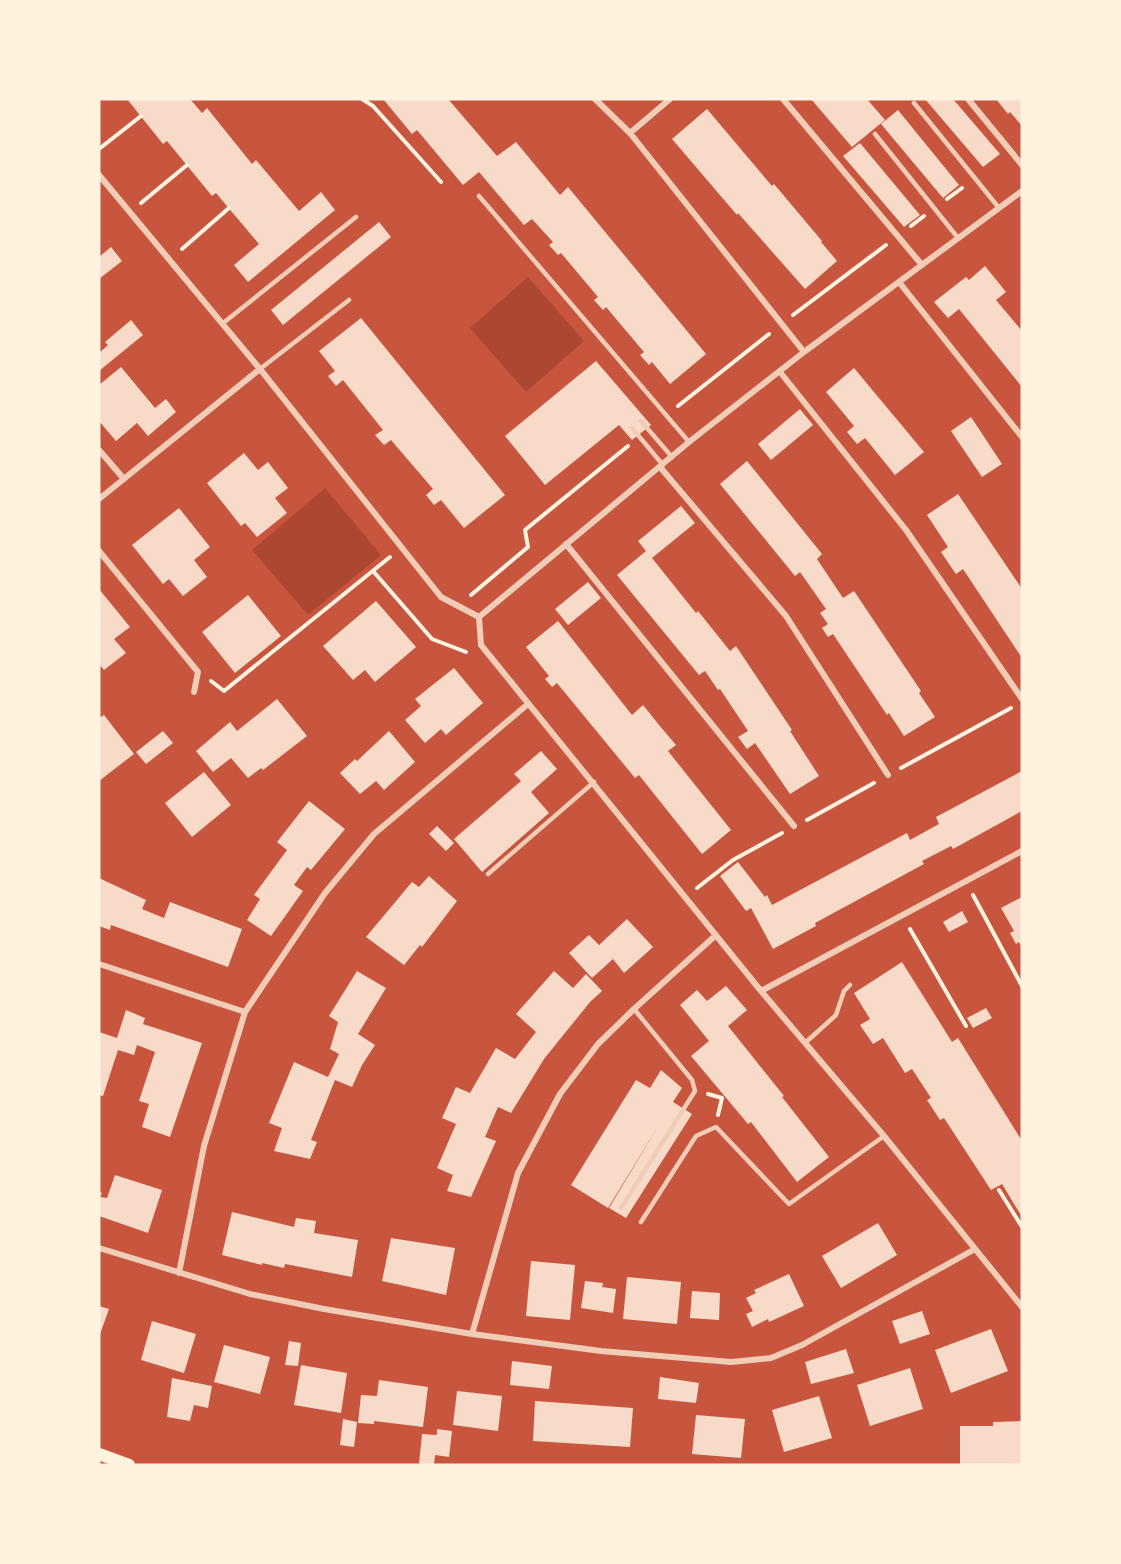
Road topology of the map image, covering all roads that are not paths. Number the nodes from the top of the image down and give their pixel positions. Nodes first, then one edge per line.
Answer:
1 (595, 99) edge
2 (670, 99) edge
3 (783, 99) edge
4 (968, 99) edge
5 (914, 103) dead end
6 (630, 133) junction
7 (875, 134) dead end
8 (1022, 165) edge
9 (99, 175) edge
10 (1020, 195) edge
11 (479, 196) dead end
12 (999, 208) junction
13 (356, 217) dead end
14 (958, 238) junction
15 (922, 265) junction
16 (899, 282) junction
17 (349, 300) dead end
18 (222, 324) junction
19 (804, 352) junction
20 (260, 369) junction
21 (780, 372) junction
22 (641, 421) dead end
23 (632, 428) dead end
24 (1022, 437) edge
25 (689, 442) junction
26 (99, 450) edge
27 (672, 457) junction
28 (661, 466) junction
29 (124, 480) junction
30 (99, 500) edge
31 (566, 544) junction
32 (99, 551) edge
33 (479, 617) junction
34 (194, 692) dead end
35 (1022, 699) edge
36 (528, 704) junction
37 (888, 775) road end
38 (594, 782) junction
39 (794, 826) road end
40 (1022, 851) edge
41 (488, 874) dead end
42 (716, 935) junction
43 (99, 964) edge
44 (850, 985) dead end
45 (761, 992) junction
46 (634, 1009) junction
47 (245, 1012) junction
48 (805, 1043) junction
49 (884, 1136) junction
50 (621, 1208) dead end
51 (641, 1222) dead end
52 (99, 1248) edge
53 (975, 1249) junction
54 (179, 1273) junction
55 (1022, 1307) edge
56 (472, 1334) junction
57 (103, 1459) edge
58 (129, 1465) edge

1 - 6 street
2 - 6 street
3 - 15 street
4 - 8 street
5 - 12 lane
6 - 19 street
7 - 14 lane
9 - 18 street
10 - 12 street
11 - 25 lane
12 - 14 street
13 - 18 lane
14 - 15 street
15 - 16 street
16 - 19 street
16 - 24 street
17 - 20 lane
18 - 20 street
19 - 21 street
20 - 29 street
20 - 33 street
21 - 25 street
21 - 35 street
22 - 27 lane
23 - 28 lane
25 - 27 street
26 - 29 street
27 - 28 street
28 - 31 street
28 - 37 street
29 - 30 street
31 - 33 street
31 - 39 street
32 - 34 street
33 - 36 street
36 - 38 street
36 - 47 street
38 - 41 lane
38 - 42 street
40 - 45 street
42 - 45 street
42 - 46 street
43 - 47 street
44 - 48 lane
45 - 48 street
46 - 50 lane
46 - 56 street
47 - 54 street
48 - 49 street
49 - 51 lane
49 - 53 street
52 - 54 street
53 - 55 street
53 - 56 street
54 - 56 street
57 - 58 main road

